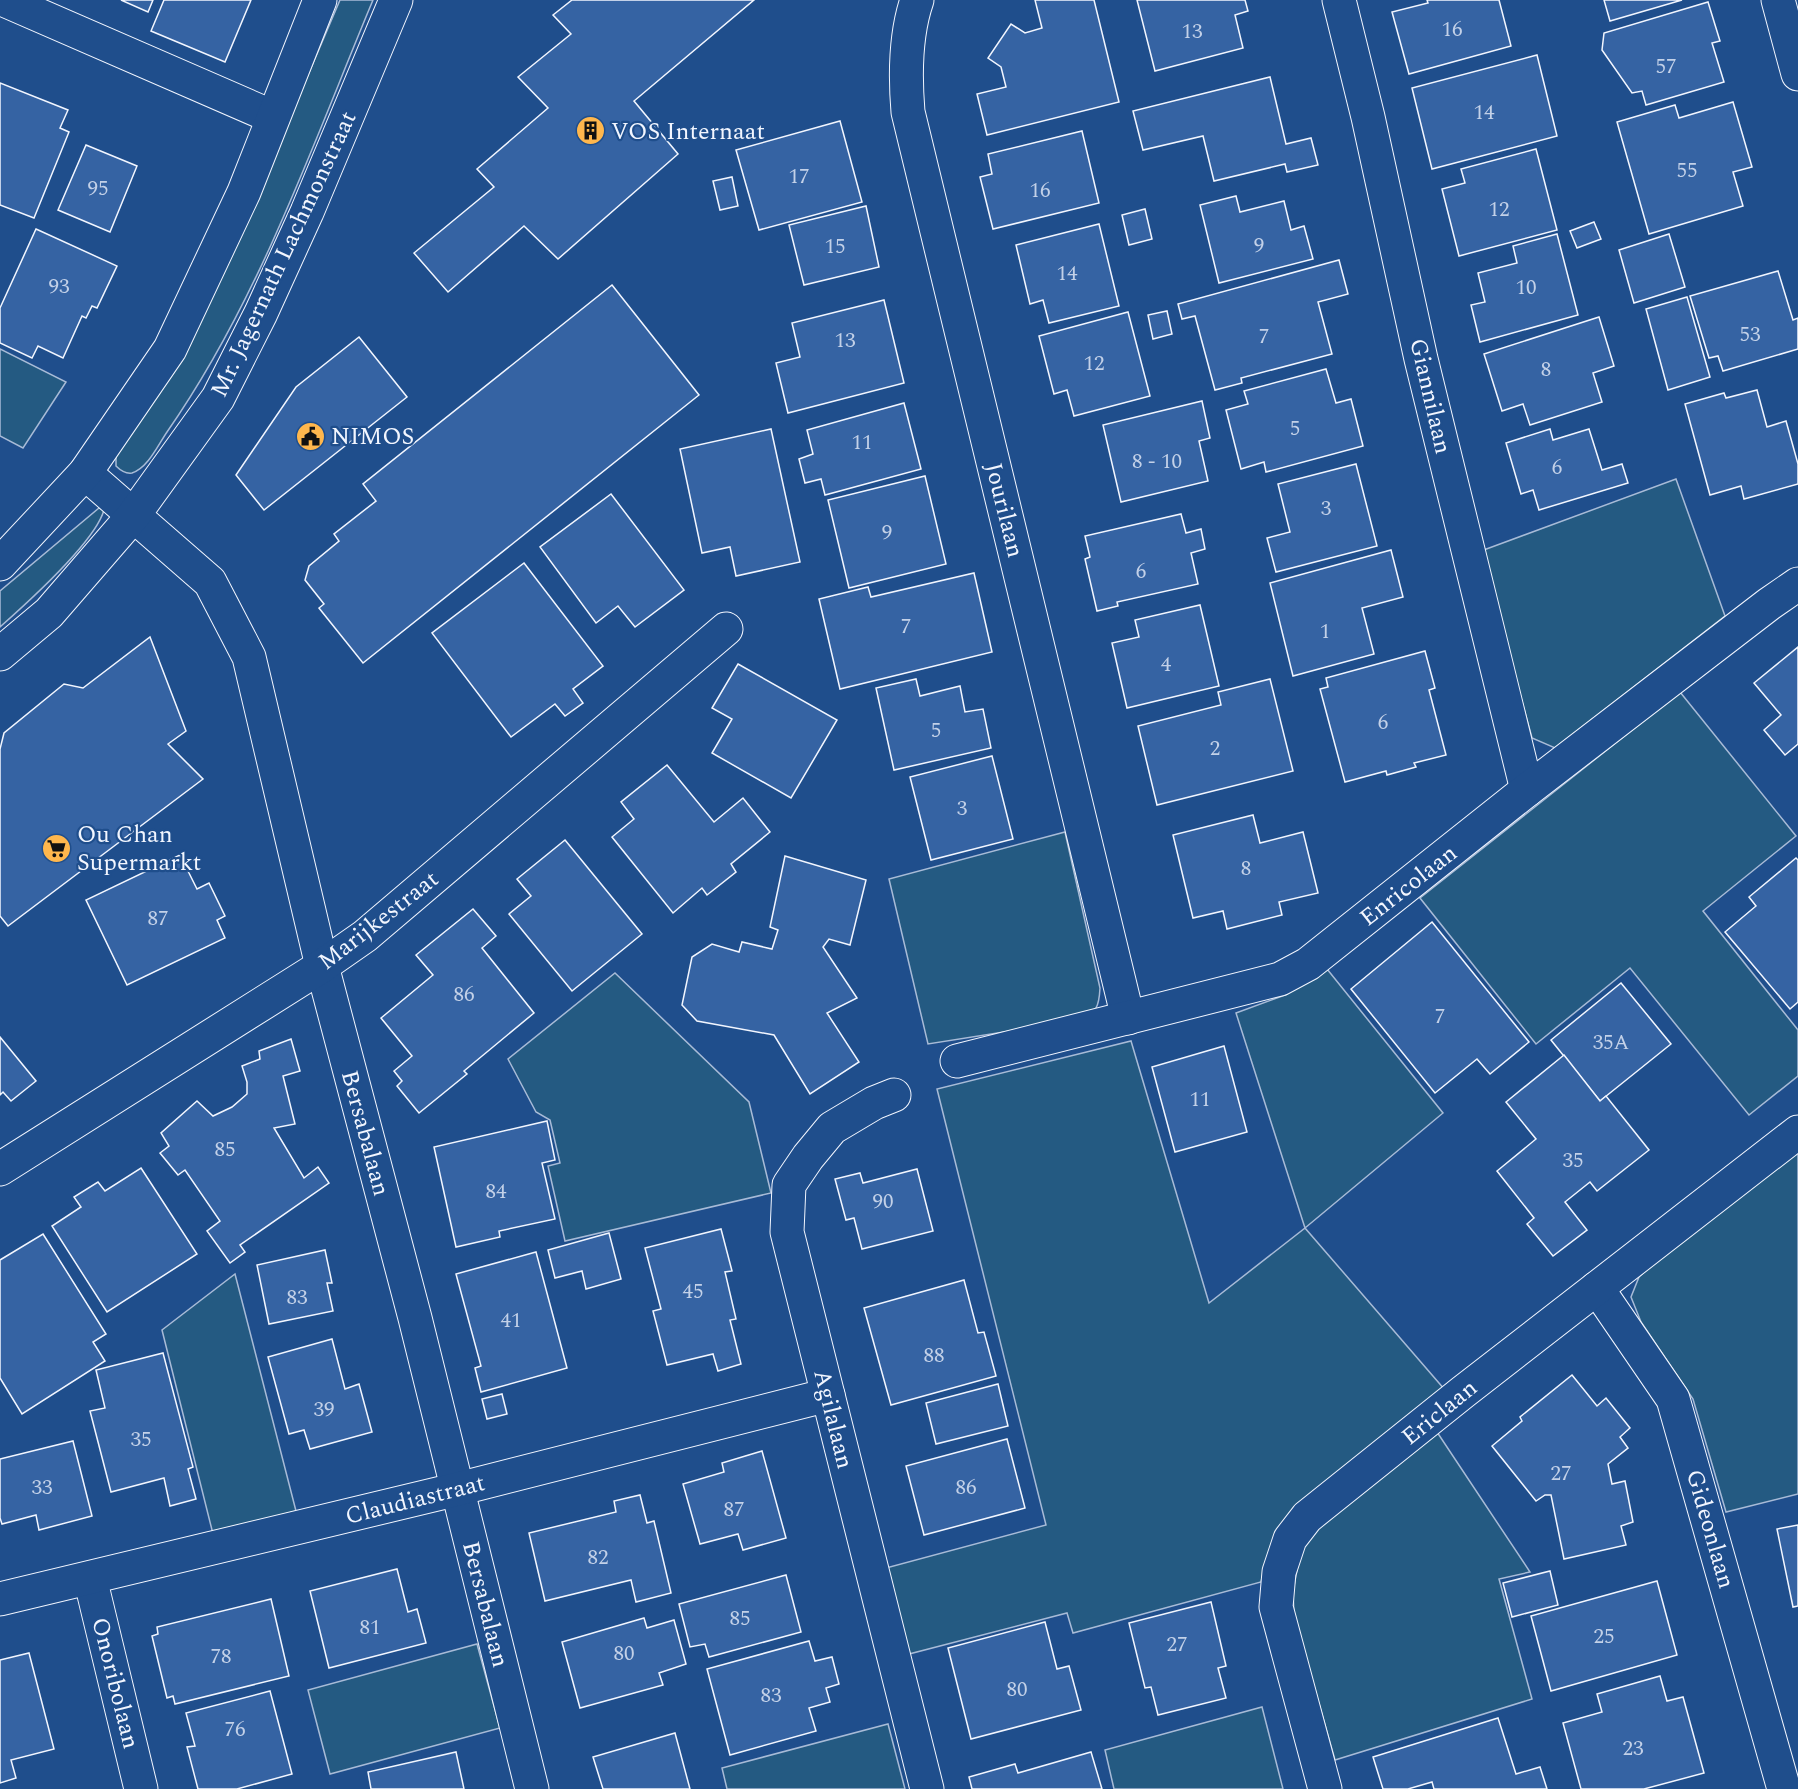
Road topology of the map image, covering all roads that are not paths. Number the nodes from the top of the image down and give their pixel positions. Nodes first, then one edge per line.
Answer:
1 (4, 0) edge
2 (320, 0) edge
3 (396, 0) edge
4 (917, 0) edge
5 (1339, 0) edge
6 (1778, 0) edge
7 (1798, 74) edge
8 (273, 117) junction
9 (85, 473) junction
10 (133, 516) junction
11 (0, 564) edge
12 (1798, 584) edge
13 (726, 629) dead end
14 (0, 654) edge
15 (1527, 790) junction
16 (322, 966) junction
17 (1128, 1018) junction
18 (957, 1061) dead end
19 (894, 1095) dead end
20 (1798, 1132) edge
21 (0, 1169) edge
22 (1597, 1288) junction
23 (828, 1395) junction
24 (458, 1489) junction
25 (90, 1578) junction
26 (0, 1599) edge
27 (141, 1789) edge
28 (532, 1789) edge
29 (927, 1789) edge
30 (1325, 1789) edge
31 (1784, 1789) edge

1 - 8 street
2 - 8 street
3 - 10 street, Mr. Jagernath Lachmonstraat
4 - 17 street, Jourilaan
5 - 15 street, Giannilaan
6 - 7 street
8 - 9 street
9 - 10 street, Bersabalaan
9 - 11 street
10 - 14 street, Mr. Jagernath Lachmonstraat
10 - 16 street, Bersabalaan
12 - 15 street, Enricolaan
13 - 16 street, Marijkestraat
15 - 17 street, Enricolaan
16 - 21 street, Marijkestraat
16 - 24 street, Bersabalaan
17 - 18 street, Enricolaan
19 - 23 street, Agilalaan
20 - 22 street, Ericlaan
22 - 30 street, Ericlaan
22 - 31 street, Gideonlaan
23 - 24 street, Claudiastraat
23 - 29 street, Agilalaan
24 - 25 street, Claudiastraat
24 - 28 street, Bersabalaan
25 - 26 street, Claudiastraat
25 - 27 street, Onoribolaan

